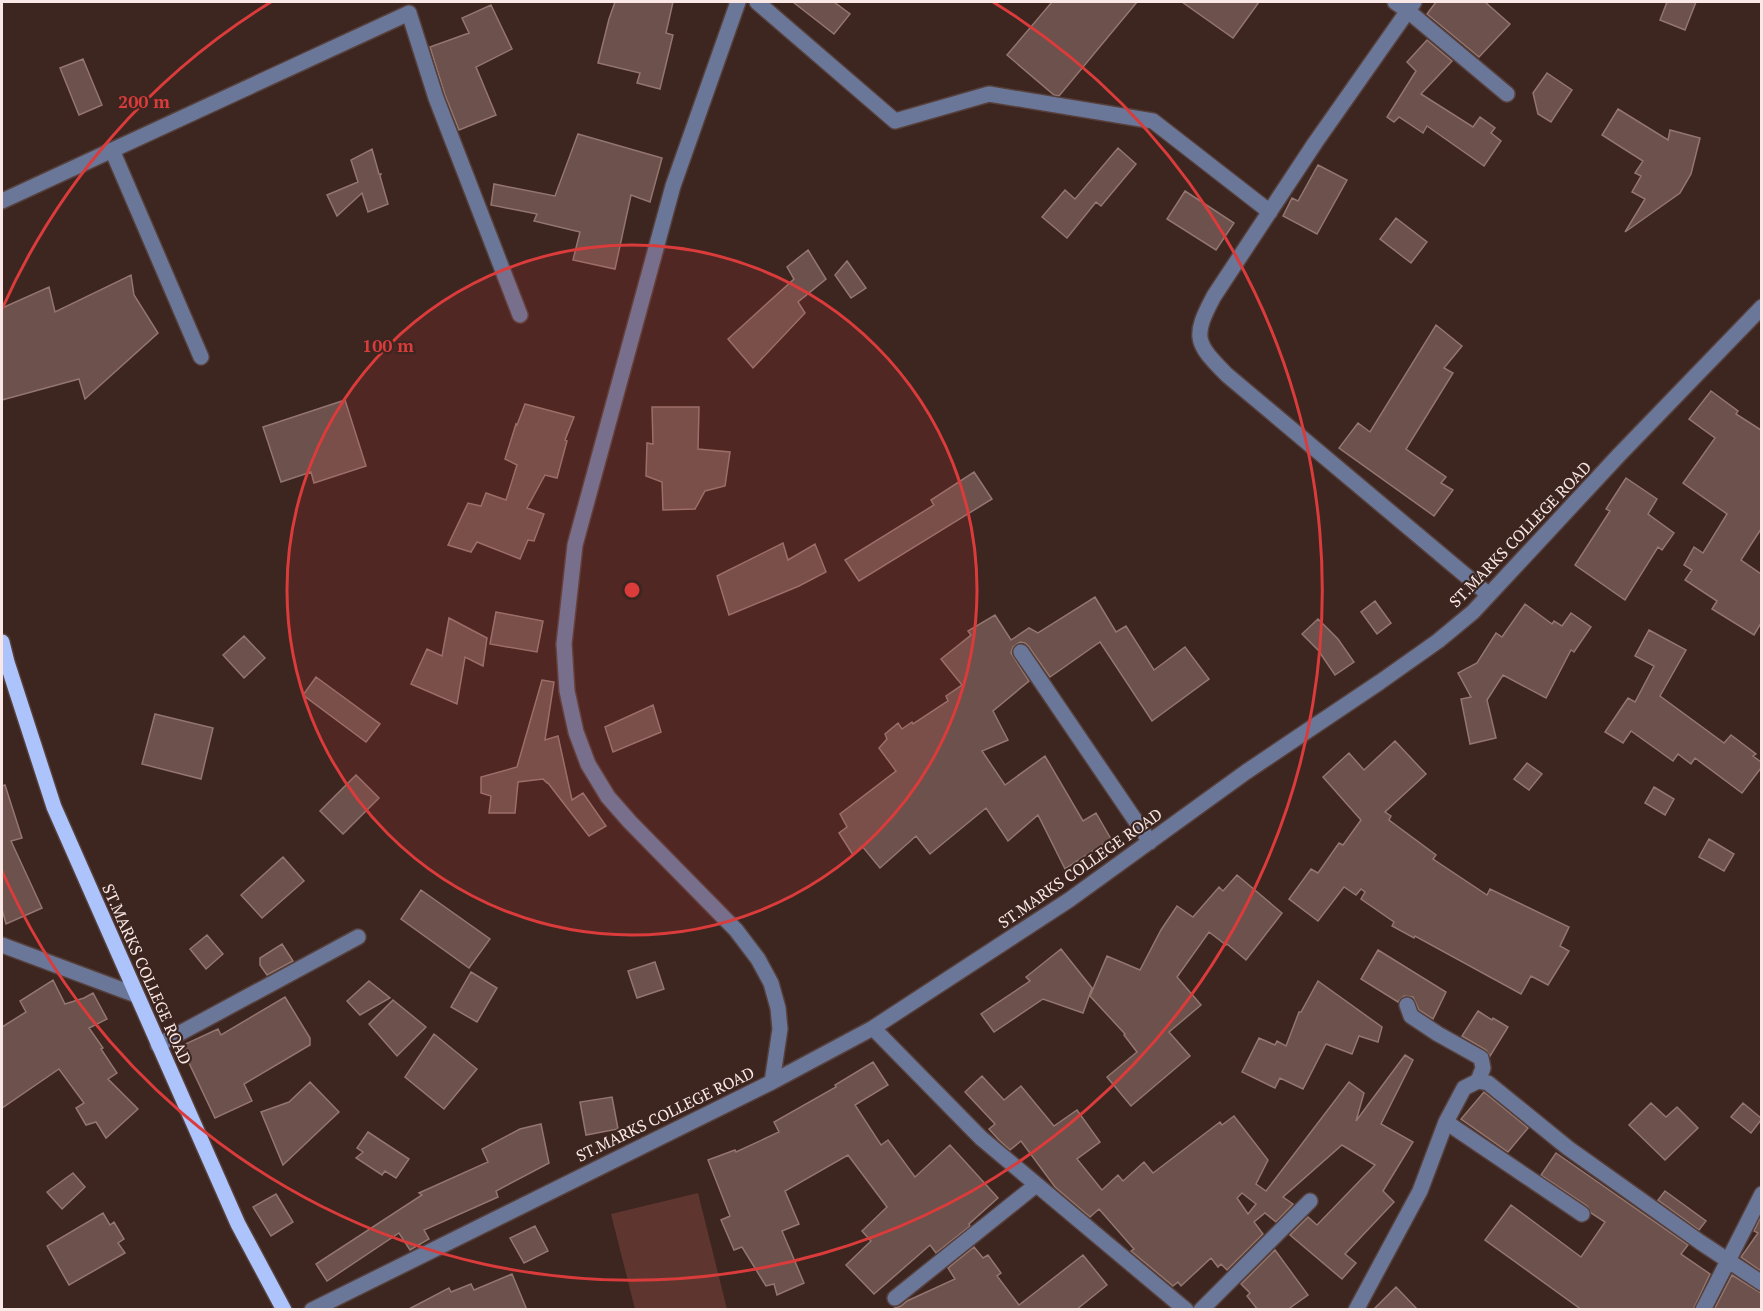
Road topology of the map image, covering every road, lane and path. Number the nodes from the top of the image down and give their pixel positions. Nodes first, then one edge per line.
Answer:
1 (738, 2) edge
2 (757, 2) edge
3 (1405, 4) edge
4 (1507, 94) dead end
5 (112, 150) junction
6 (2, 201) edge
7 (1270, 212) junction
8 (1761, 307) edge
9 (520, 315) dead end
10 (201, 357) dead end
11 (1489, 595) junction
12 (2, 642) edge
13 (1021, 652) dead end
14 (4, 662) edge
15 (1150, 842) junction
16 (358, 937) dead end
17 (2, 945) edge
18 (136, 995) junction
19 (1407, 1005) dead end
20 (873, 1028) junction
21 (158, 1045) junction
22 (1478, 1081) junction
23 (772, 1082) junction
24 (1446, 1122) junction
25 (1036, 1185) junction
26 (1761, 1194) edge
27 (1310, 1201) dead end
28 (1582, 1214) dead end
29 (1728, 1260) junction
30 (1761, 1283) edge
31 (895, 1298) dead end
32 (284, 1310) edge
33 (312, 1310) edge
34 (1186, 1310) edge
35 (1201, 1310) edge
36 (1356, 1310) edge
37 (1704, 1310) edge

1 - 23 street
2 - 7 street
3 - 4 street
3 - 7 street
5 - 6 street
5 - 9 street
5 - 10 street
7 - 11 street
8 - 11 street, ST.MARKS COLLEGE ROAD
11 - 15 street, ST.MARKS COLLEGE ROAD
12 - 14 main road, ST.MARKS COLLEGE ROAD
13 - 15 street
14 - 18 main road, ST.MARKS COLLEGE ROAD
15 - 20 street, ST.MARKS COLLEGE ROAD
16 - 21 street
17 - 18 street
18 - 21 main road, ST.MARKS COLLEGE ROAD
19 - 22 street
20 - 23 street, ST.MARKS COLLEGE ROAD
20 - 25 street
21 - 32 main road, ST.MARKS COLLEGE ROAD
22 - 24 street
22 - 29 street
23 - 33 street, ST.MARKS COLLEGE ROAD
24 - 28 street
24 - 36 street
25 - 31 street
25 - 34 street
26 - 29 street
27 - 35 street
29 - 30 street
29 - 37 street

